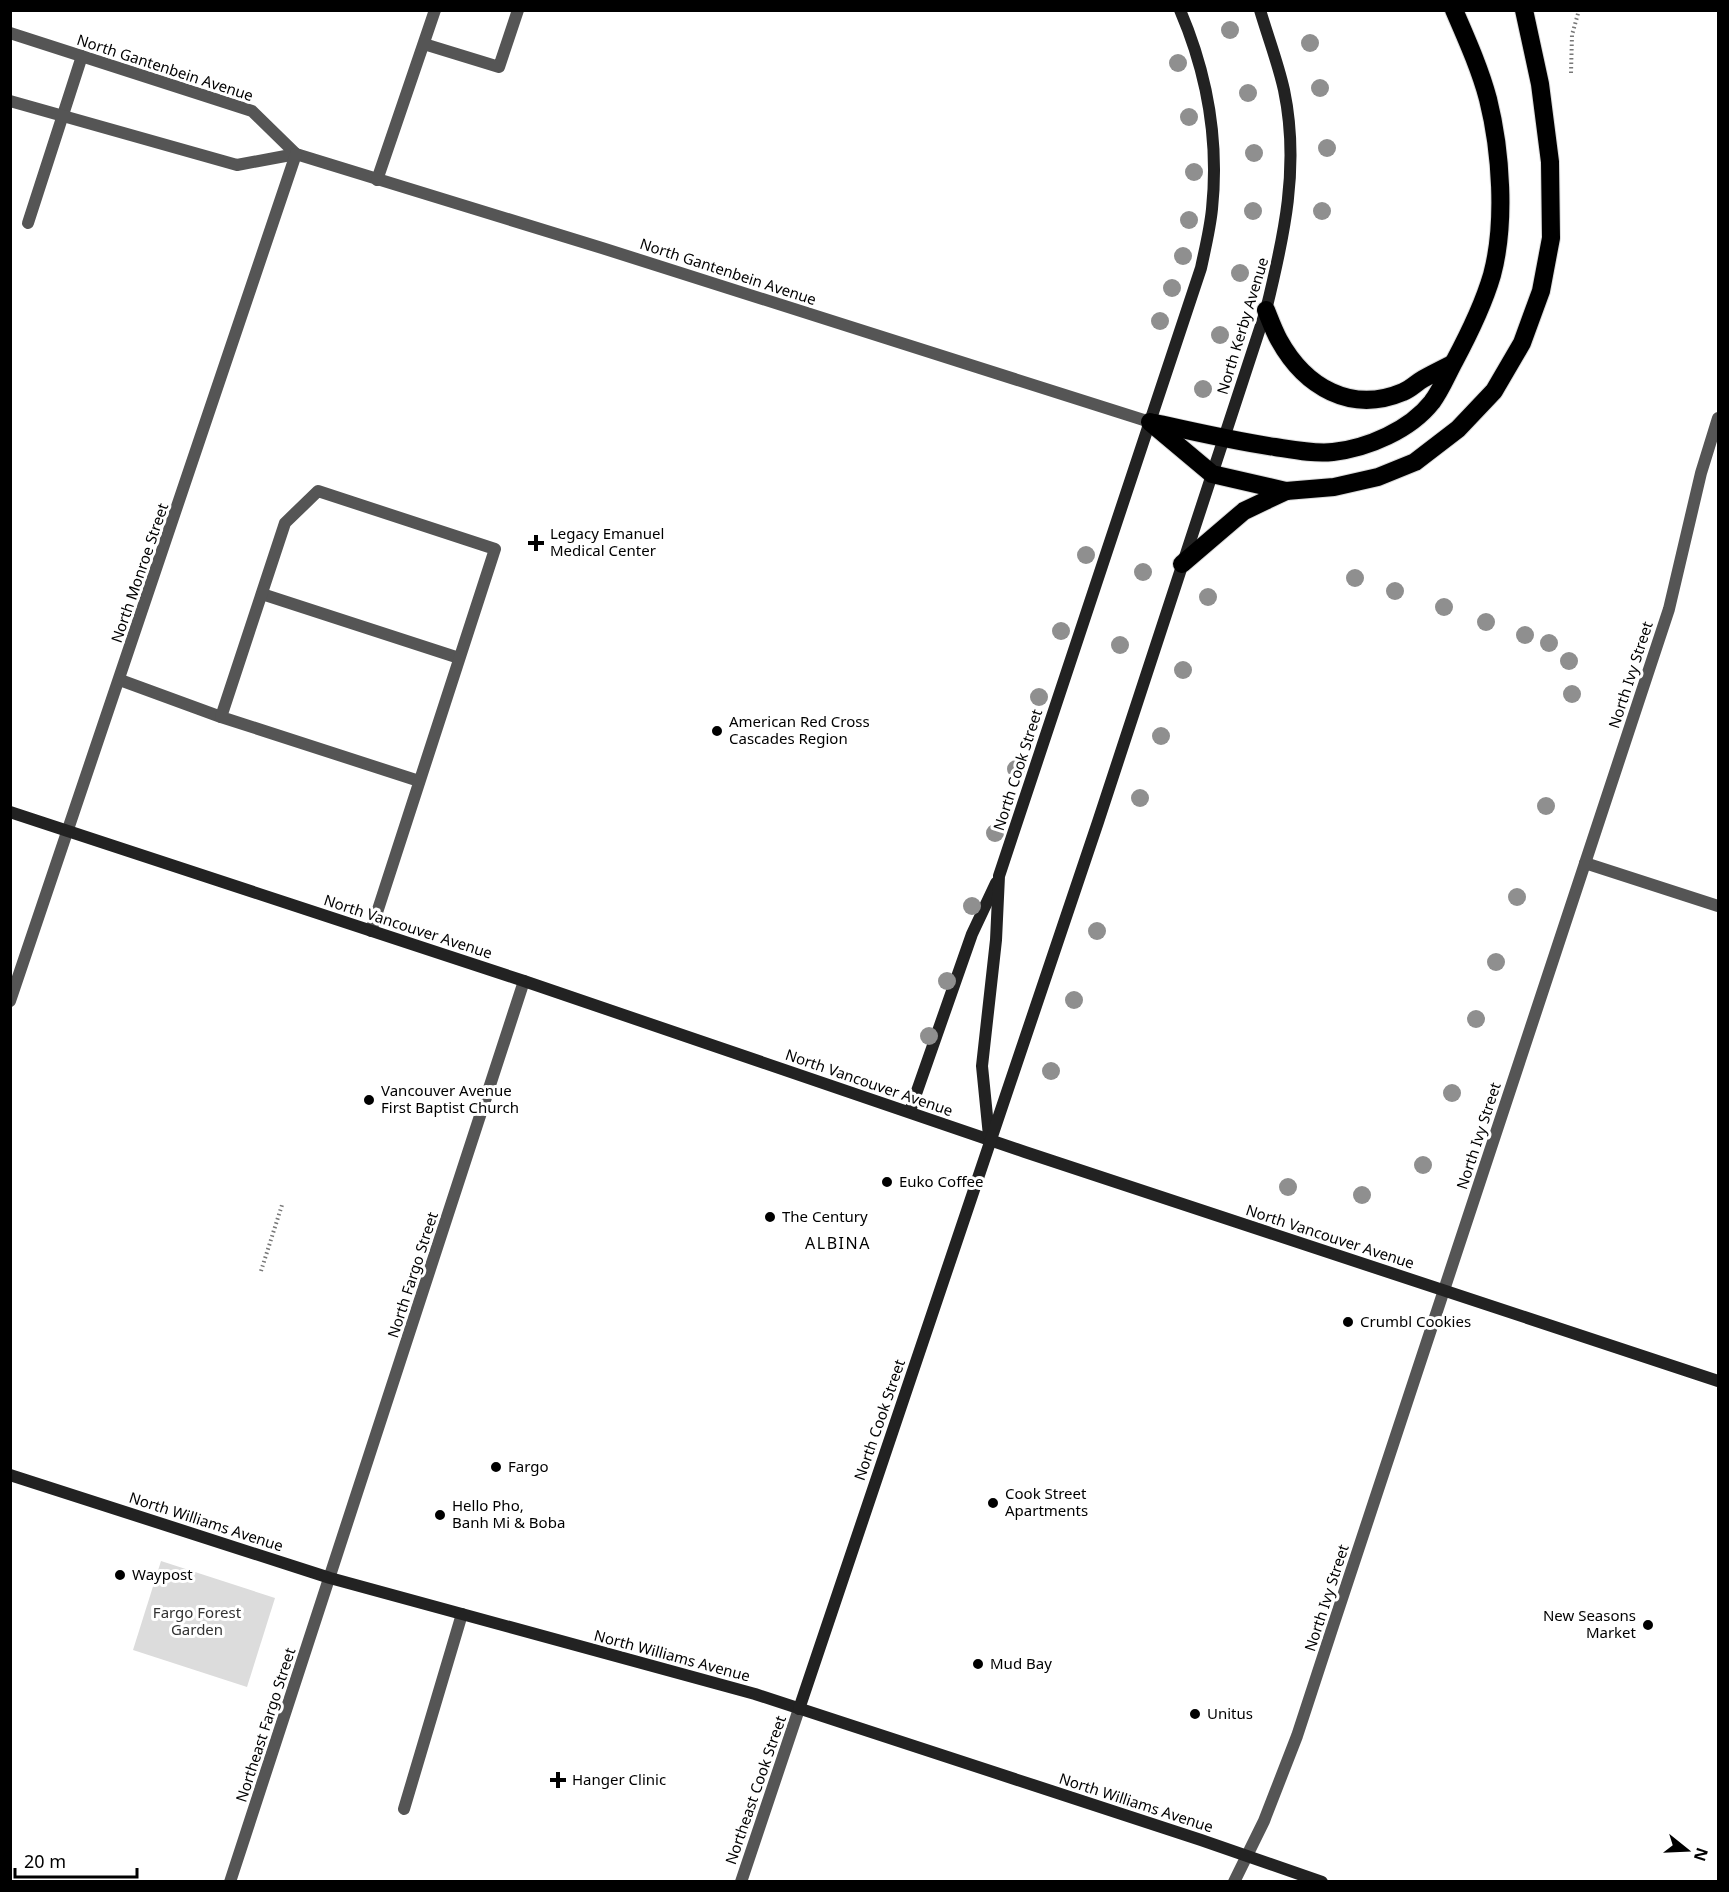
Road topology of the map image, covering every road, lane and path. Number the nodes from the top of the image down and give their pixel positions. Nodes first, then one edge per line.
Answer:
1 (435, 10) edge
2 (518, 10) edge
3 (1180, 10) edge
4 (1260, 10) edge
5 (1454, 10) edge
6 (1524, 10) edge
7 (10, 33) edge
8 (424, 44) junction
9 (82, 56) junction
10 (10, 101) edge
11 (63, 116) junction
12 (296, 154) junction
13 (377, 180) junction
14 (28, 223) dead end
15 (1266, 310) junction
16 (1452, 364) junction
17 (1719, 418) edge
18 (1150, 422) junction
19 (1224, 438) junction
20 (1212, 474) junction
21 (1286, 491) junction
22 (1182, 564) junction
23 (262, 594) junction
24 (459, 658) junction
25 (120, 680) junction
26 (221, 717) junction
27 (419, 782) junction
28 (10, 812) edge
29 (66, 831) junction
30 (1586, 863) junction
31 (999, 876) junction
32 (1719, 906) edge
33 (370, 931) junction
34 (524, 981) junction
35 (10, 1000) edge
36 (910, 1112) junction
37 (989, 1140) junction
38 (282, 1205) dead end
39 (261, 1271) dead end
40 (1443, 1291) junction
41 (1719, 1381) edge
42 (10, 1475) edge
43 (330, 1578) junction
44 (462, 1614) junction
45 (799, 1708) junction
46 (404, 1809) dead end
47 (1246, 1856) junction
48 (230, 1881) edge
49 (741, 1881) edge
50 (1234, 1881) edge
51 (1322, 1881) edge

1 - 8 street
2 - 8 street
3 - 18 main road
4 - 15 main road, North Kerby Avenue
5 - 16 highway
6 - 21 highway
7 - 9 street, North Gantenbein Avenue
8 - 13 street
9 - 11 street
9 - 12 street, North Gantenbein Avenue
10 - 11 street, North Gantenbein Avenue
11 - 12 street, North Gantenbein Avenue
11 - 14 street
12 - 13 street, North Gantenbein Avenue
12 - 25 street, North Monroe Street
13 - 18 street, North Gantenbein Avenue
15 - 16 highway
15 - 19 main road, North Kerby Avenue
16 - 19 highway
17 - 30 street, North Ivy Street
18 - 19 highway
18 - 20 highway
18 - 31 main road, North Cook Street
19 - 20 main road, North Cook Street
20 - 21 highway
20 - 22 main road, North Cook Street
21 - 22 highway
22 - 37 main road, North Cook Street
23 - 24 street
23 - 24 street
23 - 26 street
24 - 27 street
25 - 26 street
25 - 29 street, North Monroe Street
26 - 27 street
27 - 33 street
28 - 29 main road, North Vancouver Avenue
29 - 33 main road, North Vancouver Avenue
29 - 35 street, North Monroe Street
30 - 32 street
30 - 40 street, North Ivy Street
31 - 36 main road
31 - 37 main road, North Cook Street
33 - 34 main road, North Vancouver Avenue
34 - 36 main road, North Vancouver Avenue
34 - 43 street, North Fargo Street
36 - 37 main road, North Vancouver Avenue
37 - 40 main road, North Vancouver Avenue
37 - 45 main road, North Cook Street
38 - 39 path
40 - 41 main road, North Vancouver Avenue
40 - 47 street, North Ivy Street
42 - 43 main road, North Williams Avenue
43 - 44 main road, North Williams Avenue
43 - 48 street, Northeast Fargo Street
44 - 45 main road, North Williams Avenue
44 - 46 street
45 - 47 main road, North Williams Avenue
45 - 49 street, Northeast Cook Street
47 - 50 street, North Ivy Street
47 - 51 main road, North Williams Avenue

